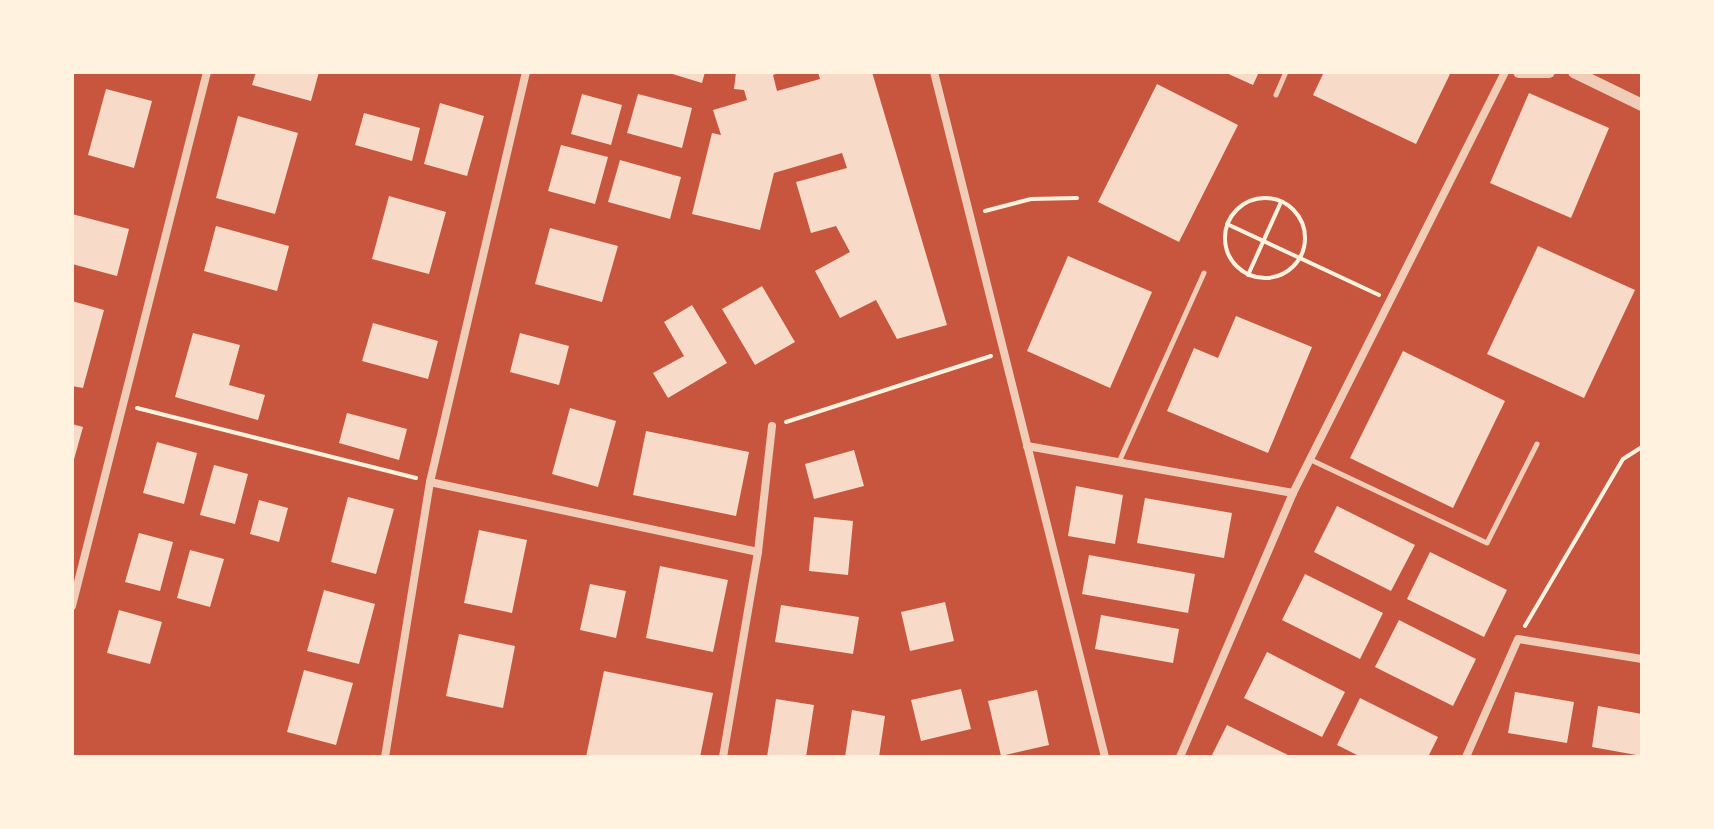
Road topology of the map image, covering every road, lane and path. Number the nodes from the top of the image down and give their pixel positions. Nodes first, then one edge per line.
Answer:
1 (207, 72) edge
2 (526, 72) edge
3 (934, 72) edge
4 (1286, 72) edge
5 (1505, 72) edge
6 (1519, 72) edge
7 (1549, 72) edge
8 (1574, 72) edge
9 (1276, 95) dead end
10 (1642, 105) edge
11 (1077, 198) dead end
12 (1281, 202) junction
13 (969, 215) junction
14 (1227, 224) junction
15 (1264, 240) junction
16 (1301, 257) junction
17 (1204, 273) dead end
18 (1248, 275) junction
19 (1388, 299) junction
20 (1003, 352) junction
21 (123, 404) junction
22 (772, 426) joint
23 (1537, 444) dead end
24 (1027, 446) junction
25 (1642, 447) edge
26 (1310, 459) junction
27 (1119, 462) junction
28 (430, 482) junction
29 (1293, 493) junction
30 (758, 552) junction
31 (72, 606) edge
32 (1518, 639) junction
33 (1642, 659) edge
34 (385, 757) edge
35 (723, 757) edge
36 (1105, 757) edge
37 (1180, 757) edge
38 (1466, 757) edge

1 - 21 street
2 - 28 street
3 - 13 street
4 - 9 lane
5 - 19 street
6 - 7 street
8 - 10 street
11 - 13 path
12 - 14 path
12 - 15 path
12 - 16 path
13 - 20 street
14 - 15 path
14 - 18 path
15 - 16 path
15 - 18 path
16 - 18 path
16 - 19 path
17 - 27 lane
19 - 26 street
20 - 22 path
20 - 24 street
21 - 28 path
21 - 31 street
22 - 30 street
23 - 26 lane
24 - 27 street
24 - 36 street
25 - 32 path
26 - 29 street
27 - 29 street
28 - 30 street
28 - 34 street
29 - 37 street
30 - 35 street
32 - 33 street
32 - 38 street

